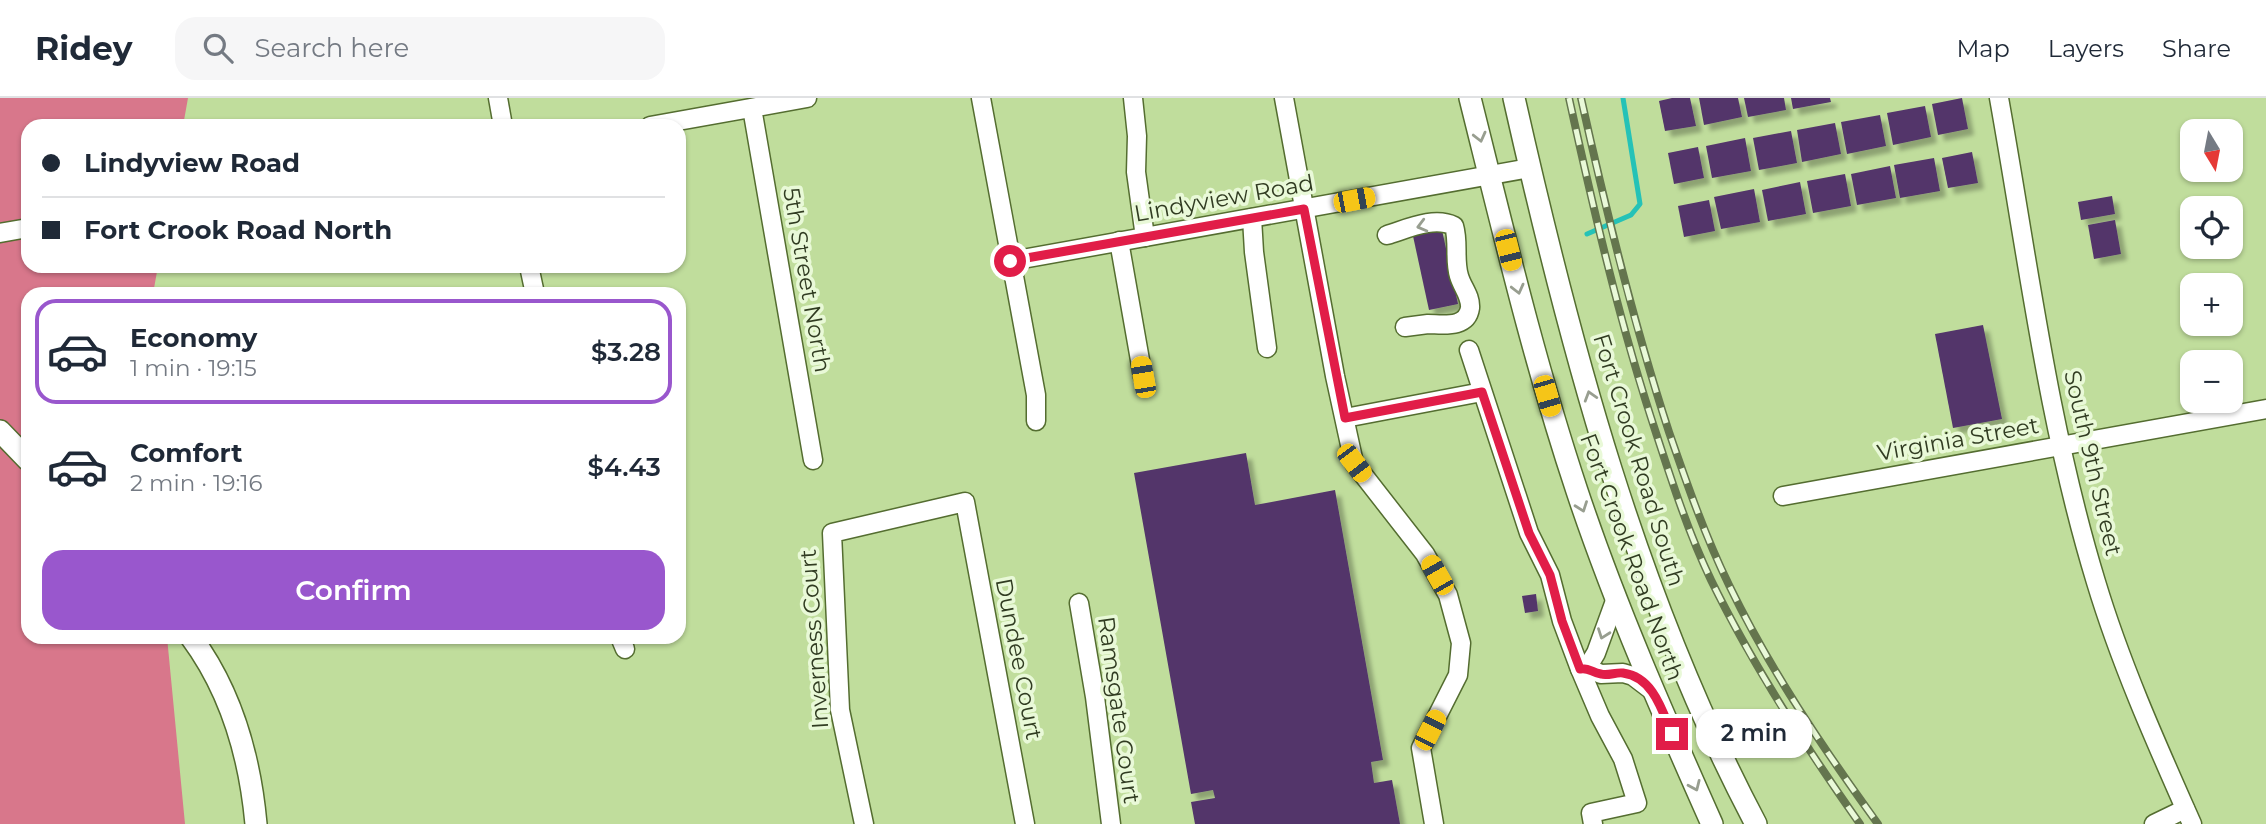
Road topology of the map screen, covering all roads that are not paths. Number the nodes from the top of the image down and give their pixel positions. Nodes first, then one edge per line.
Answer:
1 (498, 98) edge
2 (807, 98) edge
3 (981, 98) edge
4 (1133, 98) edge
5 (1284, 98) edge
6 (1470, 98) edge
7 (1514, 98) edge
8 (1999, 98) edge
9 (752, 108) junction
10 (502, 119) edge
11 (686, 120) edge
12 (1530, 168) junction
13 (1489, 175) junction
14 (1304, 209) junction
15 (1252, 218) junction
16 (21, 229) edge
17 (0, 233) edge
18 (1387, 235) dead end
19 (1145, 237) junction
20 (1119, 241) junction
21 (1010, 261) junction
22 (1405, 327) dead end
23 (1267, 348) dead end
24 (1469, 350) dead end
25 (1143, 377) dead end
26 (1482, 392) junction
27 (2266, 409) edge
28 (1345, 418) junction
29 (1036, 421) dead end
30 (0, 431) edge
31 (2061, 445) junction
32 (21, 453) edge
33 (813, 460) dead end
34 (1783, 496) dead end
35 (832, 533) joint
36 (1616, 598) junction
37 (1079, 603) dead end
38 (196, 644) edge
39 (1583, 669) junction
40 (1654, 692) junction
41 (2189, 816) edge
42 (256, 824) edge
43 (864, 824) edge
44 (1025, 824) edge
45 (1111, 824) edge
46 (1434, 824) edge
47 (1593, 824) edge
48 (1712, 824) edge
49 (1756, 824) edge
50 (2154, 824) edge

1 - 10 street
2 - 9 street
3 - 21 street
4 - 19 street
5 - 14 street
6 -> 13 main road, Fort Crook Road North
7 - 12 main road, Fort Crook Road South
8 - 31 street, South 9th Street
9 - 11 street
9 - 33 street, 5th Street North
12 - 13 street, Lindyview Road
49 -> 12 main road, Fort Crook Road South
13 - 14 street, Lindyview Road
13 -> 36 main road, Fort Crook Road North
14 - 15 street, Lindyview Road
14 - 28 street
15 - 19 street, Lindyview Road
15 - 23 street
16 - 17 street
22 -> 18 street
19 - 20 street, Lindyview Road
20 - 21 street, Lindyview Road
20 - 25 street
21 - 29 street
24 - 26 street
26 - 28 street
26 - 39 street
27 - 31 street, Virginia Street
28 - 46 street
30 - 32 main road
31 - 34 street, Virginia Street
31 - 41 street, South 9th Street
35 - 43 street, Inverness Court
35 - 44 street, Dundee Court
36 -> 39 street
36 - 40 main road, Fort Crook Road North
37 - 45 street, Ramsgate Court
38 - 42 main road
39 - 40 street
39 - 47 street
40 -> 48 main road, Fort Crook Road North
41 - 50 street

